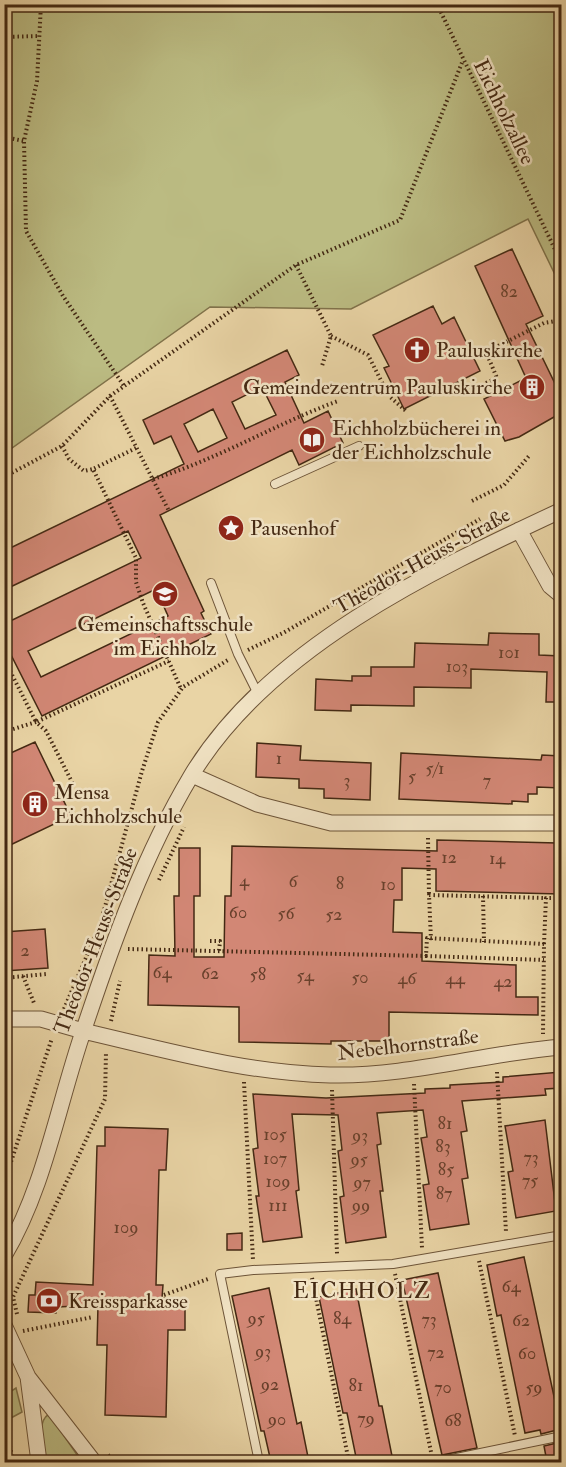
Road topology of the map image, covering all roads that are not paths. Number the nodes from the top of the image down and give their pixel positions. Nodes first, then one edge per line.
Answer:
1 (359, 446) dead end
2 (275, 484) dead end
3 (561, 510) edge
4 (519, 530) junction
5 (211, 584) dead end
6 (561, 596) edge
7 (258, 694) junction
8 (192, 775) junction
9 (561, 823) edge
10 (4, 1019) edge
11 (83, 1031) junction
12 (561, 1047) edge
13 (561, 1234) edge
14 (4, 1256) edge
15 (4, 1325) edge
16 (28, 1377) junction
17 (561, 1436) edge
18 (39, 1462) edge
19 (94, 1462) edge
20 (259, 1462) edge
21 (435, 1462) edge

1 - 2 lane
3 - 4 street, Theodor-Heuss-Straße
4 - 6 street
4 - 7 street, Theodor-Heuss-Straße
5 - 7 lane
7 - 8 street, Theodor-Heuss-Straße
8 - 9 street
8 - 11 street, Theodor-Heuss-Straße
10 - 11 street, Nebelhornstraße
11 - 12 street, Nebelhornstraße
11 - 14 street, Theodor-Heuss-Straße
13 - 20 lane
15 - 16 street
16 - 18 street
16 - 19 street
17 - 21 lane

